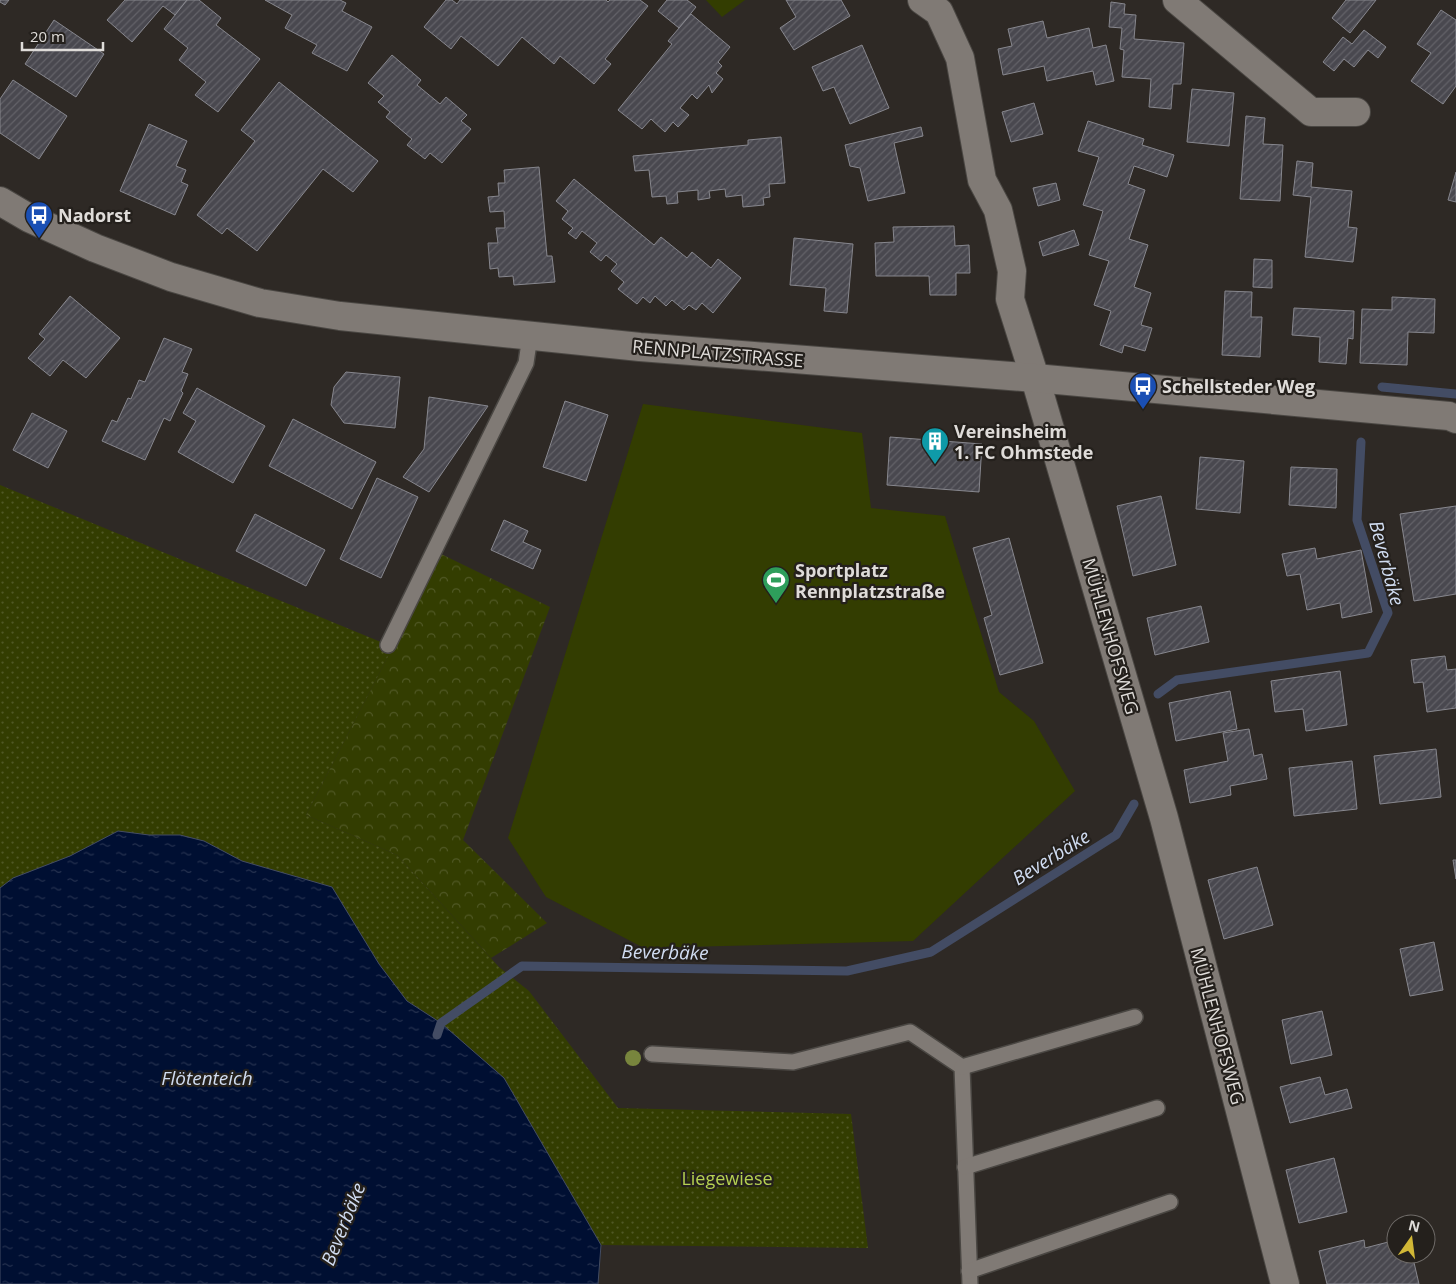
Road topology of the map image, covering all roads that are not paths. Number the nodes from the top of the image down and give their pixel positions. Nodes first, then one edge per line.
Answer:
1 (1177, 0) edge
2 (939, 4) edge
3 (1356, 112) dead end
4 (0, 201) edge
5 (530, 336) junction
6 (1035, 378) junction
7 (1456, 419) edge
8 (388, 645) dead end
9 (1135, 1017) dead end
10 (652, 1054) dead end
11 (962, 1066) junction
12 (1156, 1108) dead end
13 (965, 1167) junction
14 (1170, 1202) dead end
15 (969, 1278) edge
16 (1285, 1284) edge

1 - 3 street
2 - 6 street, MÜHLENHOFSWEG
4 - 5 street, RENNPLATZSTRASSE
5 - 6 street, RENNPLATZSTRASSE
5 - 8 lane
6 - 7 street, RENNPLATZSTRASSE
6 - 16 street, MÜHLENHOFSWEG
9 - 11 lane
10 - 11 lane
11 - 13 lane
12 - 13 lane
13 - 15 lane
14 - 15 lane

